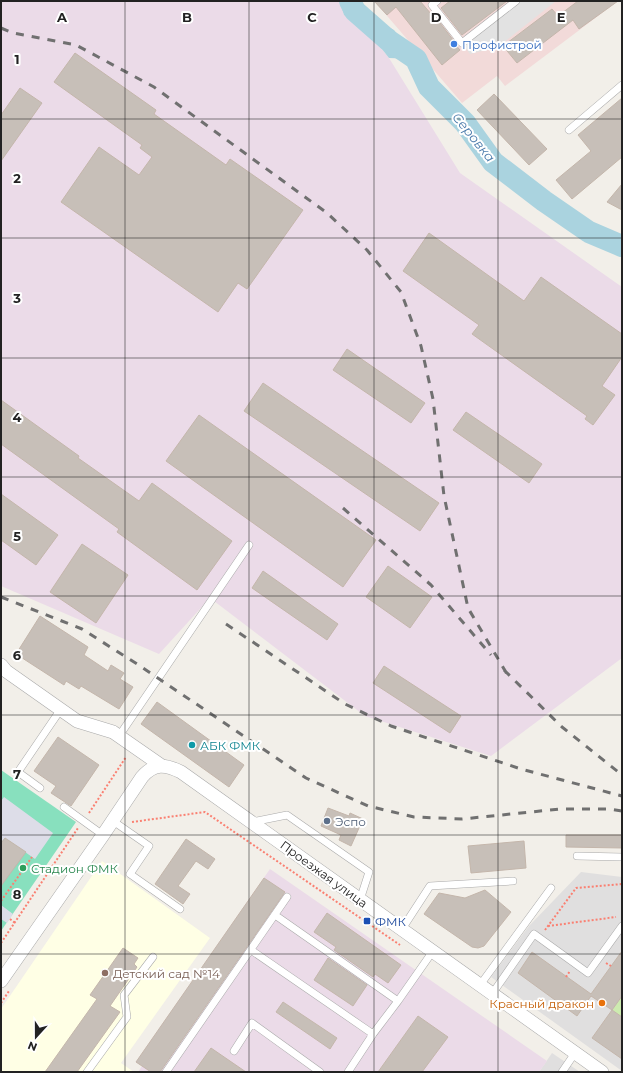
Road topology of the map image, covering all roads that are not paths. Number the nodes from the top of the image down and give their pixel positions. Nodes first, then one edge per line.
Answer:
1 (437, 1) edge
2 (516, 1) edge
3 (622, 85) edge
4 (569, 130) dead end
5 (249, 545) dead end
6 (1, 665) edge
7 (60, 709) junction
8 (119, 736) junction
9 (162, 766) junction
10 (40, 788) dead end
11 (64, 807) dead end
12 (113, 821) junction
13 (252, 822) junction
14 (103, 835) junction
15 (577, 856) dead end
16 (622, 857) edge
17 (513, 881) dead end
18 (551, 888) dead end
19 (287, 898) dead end
20 (360, 900) junction
21 (180, 909) dead end
22 (275, 915) junction
23 (622, 926) edge
24 (402, 930) junction
25 (251, 950) junction
26 (433, 951) junction
27 (154, 957) dead end
28 (1, 981) edge
29 (480, 985) junction
30 (492, 994) junction
31 (398, 1001) junction
32 (373, 1034) junction
33 (234, 1051) dead end
34 (575, 1053) junction
35 (87, 1072) edge
36 (166, 1072) edge
37 (320, 1072) edge
38 (348, 1072) edge
39 (562, 1072) edge
40 (602, 1072) edge

1 - 2 lane
3 - 4 lane
5 - 8 lane
6 - 7 street, Проезжая улица
7 - 8 street, Проезжая улица
7 - 10 lane
8 - 9 street, Проезжая улица
9 - 12 street
9 - 13 street, Проезжая улица
11 - 14 lane
12 - 14 street
12 - 21 lane
13 - 20 street, Проезжая улица
13 - 20 lane
14 - 28 street
15 - 16 lane
17 - 24 lane
18 - 29 lane
19 - 22 lane
20 - 24 street, Проезжая улица
22 - 25 lane
22 - 31 lane
23 - 30 lane
24 - 26 street, Проезжая улица
25 - 32 lane
25 - 36 lane
26 - 29 street, Проезжая улица
26 - 31 lane
27 - 35 lane
29 - 30 street, Проезжая улица
30 - 34 street, Проезжая улица
31 - 32 lane
32 - 38 lane
33 - 37 lane
34 - 39 lane
34 - 40 street, Проезжая улица

